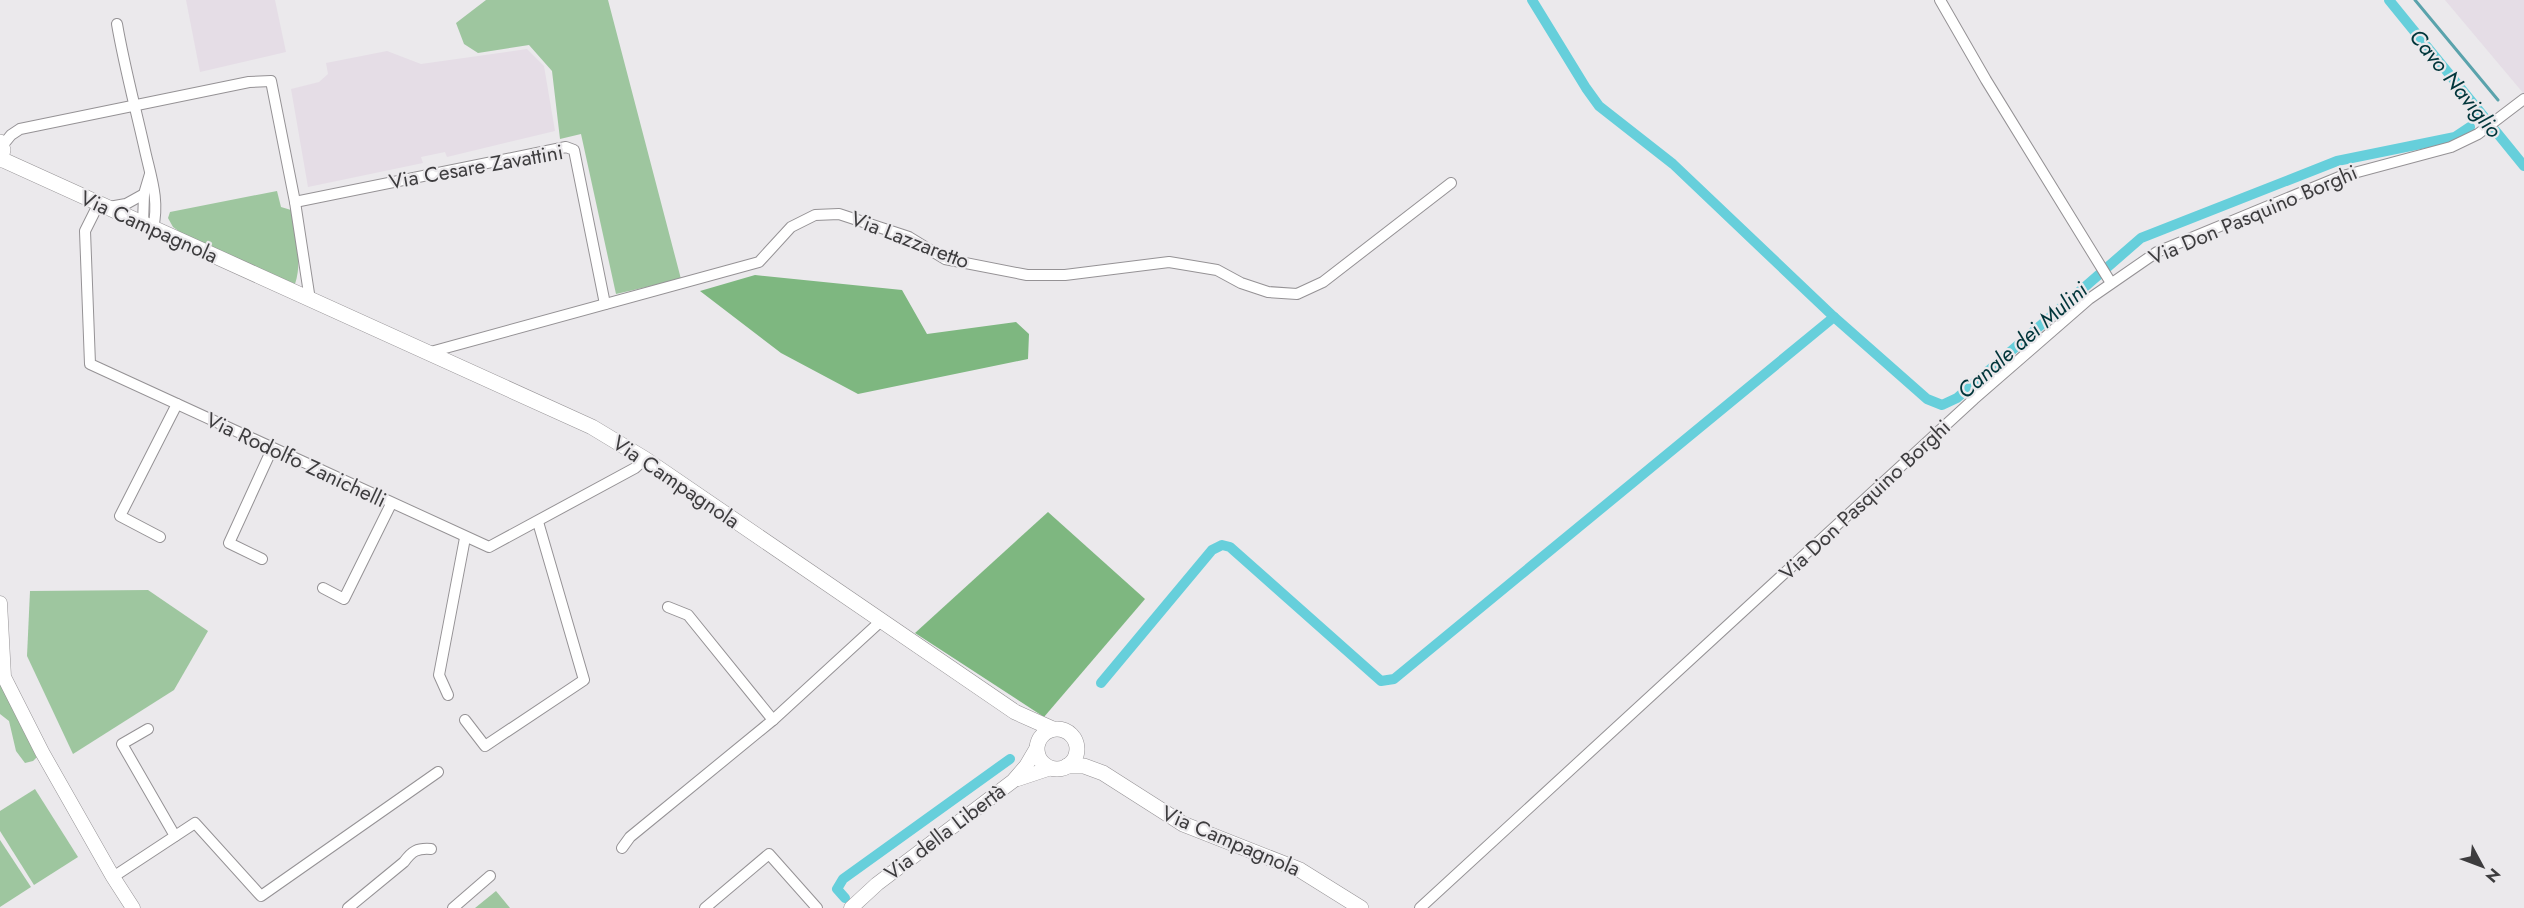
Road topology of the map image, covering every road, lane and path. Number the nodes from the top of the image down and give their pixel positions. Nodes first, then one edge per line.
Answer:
1 (1940, 0) edge
2 (117, 24) dead end
3 (2524, 99) edge
4 (135, 107) junction
5 (1, 152) edge
6 (151, 173) junction
7 (1451, 183) dead end
8 (144, 194) junction
9 (295, 202) junction
10 (104, 205) junction
11 (148, 226) junction
12 (2105, 274) junction
13 (304, 292) junction
14 (605, 304) junction
15 (427, 353) junction
16 (177, 404) junction
17 (272, 448) junction
18 (645, 459) junction
19 (391, 504) junction
20 (538, 522) junction
21 (160, 537) dead end
22 (465, 538) junction
23 (262, 559) dead end
24 (322, 588) dead end
25 (0, 603) edge
26 (668, 607) dead end
27 (881, 621) junction
28 (448, 694) dead end
29 (1015, 712) junction
30 (465, 720) dead end
31 (773, 720) junction
32 (148, 729) dead end
33 (1053, 729) junction
34 (1037, 746) junction
35 (1077, 746) junction
36 (1067, 766) junction
37 (1051, 768) junction
38 (438, 772) dead end
39 (1103, 773) junction
40 (1013, 781) junction
41 (175, 836) junction
42 (622, 848) dead end
43 (431, 849) dead end
44 (490, 876) dead end
45 (113, 877) junction
46 (1341, 903) edge
47 (133, 908) edge
48 (348, 908) edge
49 (453, 908) edge
50 (705, 908) edge
51 (817, 908) edge
52 (851, 908) edge
53 (1361, 908) edge
54 (1420, 908) edge

1 - 12 street
2 - 4 street
3 - 12 street, Via Don Pasquino Borghi
4 - 5 street
4 - 6 street
4 - 9 street
5 - 10 main road, Via Campagnola
6 - 8 street
6 - 11 street
7 - 14 street, Via Lazzaretto
8 - 10 street
8 - 11 street
9 - 13 street
9 - 14 street, Via Cesare Zavattini
10 - 11 main road, Via Campagnola
10 - 16 street, Via Rodolfo Zanichelli
11 - 13 main road, Via Campagnola
12 - 54 street, Via Don Pasquino Borghi
13 - 15 main road, Via Campagnola
14 - 15 street, Via Lazzaretto
15 - 18 main road, Via Campagnola
16 - 17 street, Via Rodolfo Zanichelli
16 - 21 street
17 - 19 street, Via Rodolfo Zanichelli
17 - 23 street
18 - 20 street, Via Rodolfo Zanichelli
18 - 27 main road, Via Campagnola
19 - 22 street, Via Rodolfo Zanichelli
19 - 24 street
20 - 22 street, Via Rodolfo Zanichelli
20 - 30 street
22 - 28 street
25 - 45 street
26 - 31 street
27 - 29 main road, Via Campagnola
27 - 31 street
29 - 33 main road, Via Campagnola
29 - 34 main road, Via Campagnola
31 - 42 street
32 - 41 street
33 - 34 main road
33 - 35 main road, Via Campagnola
34 - 37 main road, Via Campagnola
34 - 40 street, Via della Libertà
35 - 36 main road
35 - 39 main road, Via Campagnola
36 - 37 main road, Via Campagnola
36 - 39 main road, Via Campagnola
37 - 40 street, Via della Libertà
38 - 41 street
39 - 46 main road, Via Campagnola
40 - 52 street, Via della Libertà
41 - 45 street
43 - 48 street
44 - 49 street
45 - 47 street
46 - 53 main road, Via Campagnola
50 - 51 street

